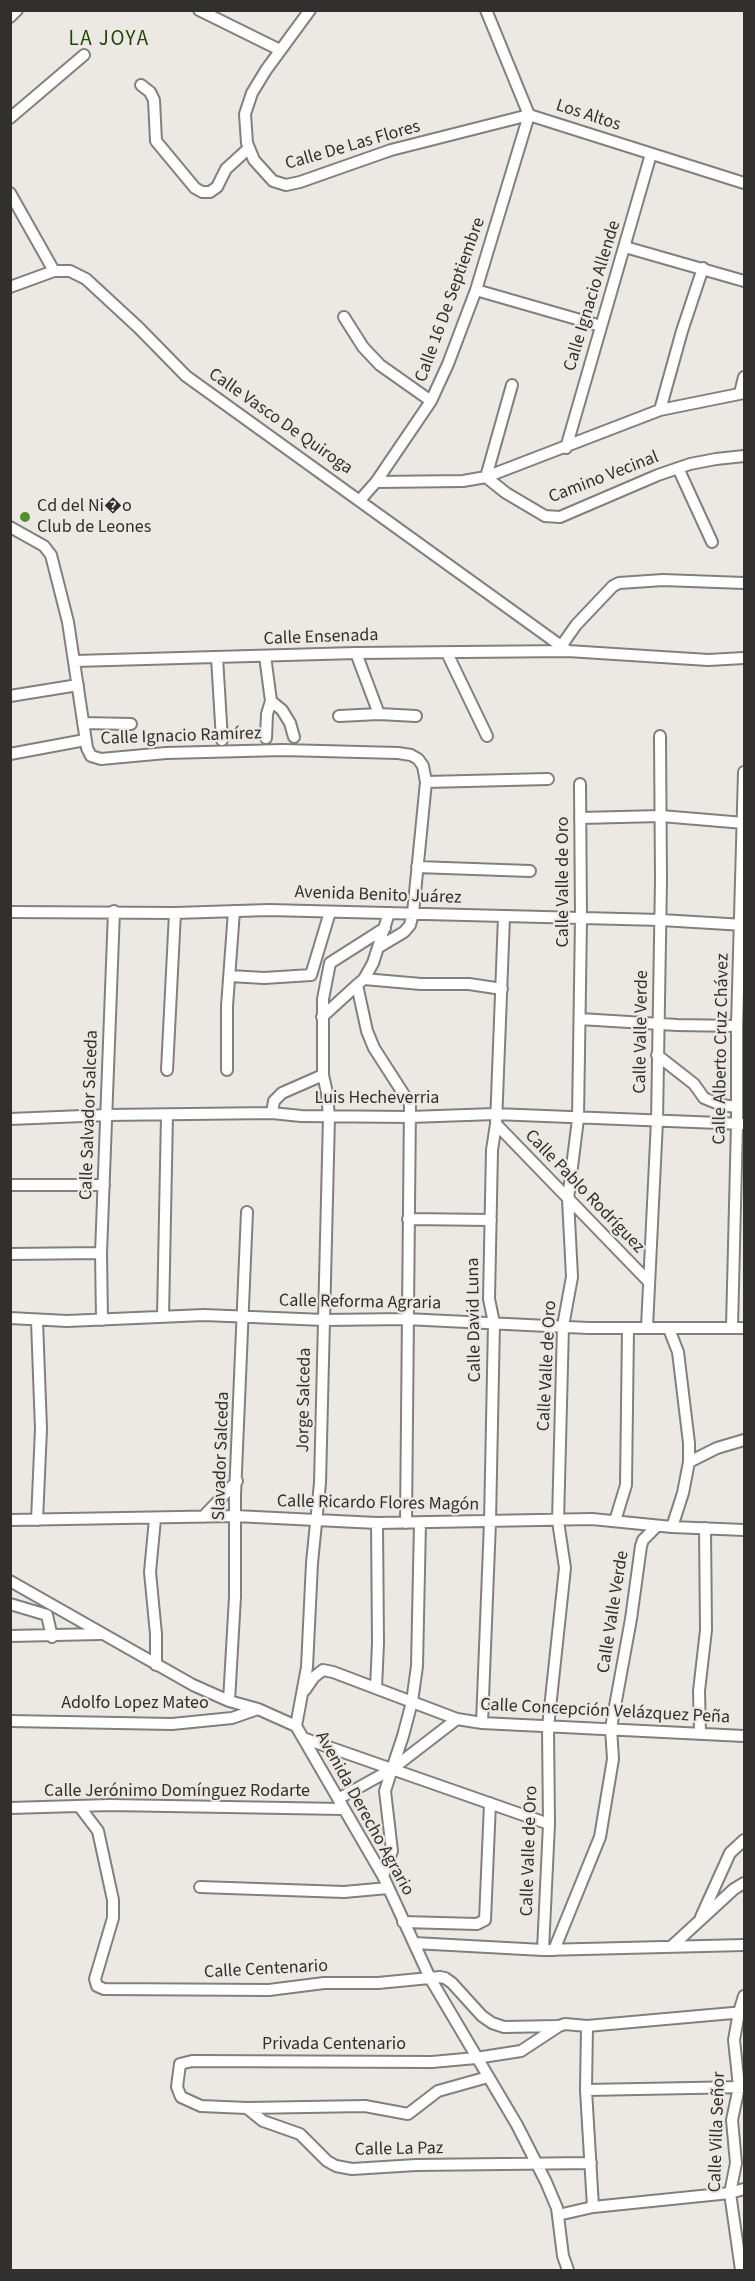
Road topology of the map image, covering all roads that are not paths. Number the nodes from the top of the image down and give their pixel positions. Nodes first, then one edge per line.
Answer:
1 (17, 10) edge
2 (199, 10) edge
3 (310, 10) edge
4 (486, 10) edge
5 (10, 17) edge
6 (280, 50) junction
7 (84, 55) dead end
8 (141, 85) dead end
9 (529, 115) junction
10 (10, 118) edge
11 (249, 148) junction
12 (651, 154) junction
13 (744, 183) edge
14 (10, 193) edge
15 (625, 247) junction
16 (702, 268) junction
17 (54, 271) junction
18 (744, 281) edge
19 (10, 287) edge
20 (476, 290) junction
21 (344, 317) dead end
22 (601, 326) junction
23 (744, 377) edge
24 (512, 385) dead end
25 (742, 393) edge
26 (431, 401) junction
27 (660, 410) junction
28 (566, 448) junction
29 (744, 456) edge
30 (678, 468) junction
31 (486, 477) junction
32 (376, 482) junction
33 (360, 500) junction
34 (10, 527) edge
35 (712, 542) dead end
36 (744, 583) edge
37 (565, 648) junction
38 (356, 653) junction
39 (447, 653) junction
40 (264, 656) junction
41 (217, 657) junction
42 (744, 658) edge
43 (75, 661) junction
44 (78, 685) junction
45 (10, 696) edge
46 (272, 701) junction
47 (379, 714) junction
48 (339, 716) dead end
49 (416, 716) dead end
50 (83, 723) junction
51 (131, 724) dead end
52 (487, 736) dead end
53 (660, 736) dead end
54 (294, 737) dead end
55 (266, 738) dead end
56 (86, 740) junction
57 (222, 740) dead end
58 (10, 754) edge
59 (744, 772) edge
60 (548, 779) dead end
61 (426, 782) junction
62 (580, 784) dead end
63 (661, 816) junction
64 (580, 818) junction
65 (744, 823) edge
66 (417, 867) junction
67 (531, 872) dead end
68 (114, 911) junction
69 (234, 911) junction
70 (10, 912) edge
71 (330, 912) junction
72 (175, 913) junction
73 (389, 913) junction
74 (413, 913) junction
75 (504, 917) junction
76 (581, 919) junction
77 (661, 921) junction
78 (743, 925) edge
79 (385, 928) junction
80 (379, 947) junction
81 (330, 963) junction
82 (230, 975) junction
83 (311, 975) junction
84 (361, 982) junction
85 (502, 989) junction
86 (322, 1017) junction
87 (580, 1019) junction
88 (657, 1024) junction
89 (737, 1026) junction
90 (657, 1055) junction
91 (167, 1070) dead end
92 (227, 1070) dead end
93 (323, 1075) junction
94 (738, 1107) junction
95 (272, 1113) junction
96 (107, 1115) junction
97 (167, 1115) junction
98 (329, 1117) junction
99 (410, 1117) junction
100 (10, 1119) edge
101 (496, 1119) junction
102 (578, 1119) junction
103 (657, 1121) junction
104 (741, 1124) edge
105 (10, 1185) edge
106 (104, 1185) junction
107 (568, 1199) junction
108 (247, 1212) dead end
109 (408, 1220) junction
110 (491, 1220) junction
111 (101, 1252) junction
112 (10, 1254) edge
113 (649, 1282) junction
114 (243, 1316) junction
115 (163, 1317) junction
116 (10, 1318) edge
117 (406, 1319) junction
118 (37, 1320) junction
119 (102, 1320) junction
120 (324, 1320) junction
121 (494, 1323) junction
122 (563, 1326) junction
123 (732, 1327) junction
124 (647, 1328) junction
125 (744, 1328) edge
126 (628, 1329) junction
127 (669, 1329) junction
128 (744, 1440) edge
129 (689, 1462) junction
130 (237, 1481) junction
131 (235, 1516) junction
132 (203, 1517) junction
133 (155, 1519) junction
134 (10, 1520) edge
135 (37, 1520) junction
136 (316, 1520) junction
137 (558, 1521) junction
138 (615, 1521) junction
139 (490, 1522) junction
140 (406, 1523) junction
141 (420, 1523) junction
142 (377, 1524) junction
143 (657, 1526) junction
144 (672, 1527) junction
145 (705, 1528) junction
146 (744, 1530) edge
147 (10, 1581) edge
148 (45, 1599) junction
149 (10, 1604) edge
150 (47, 1615) junction
151 (100, 1634) junction
152 (10, 1636) edge
153 (52, 1637) junction
154 (156, 1665) junction
155 (376, 1688) junction
156 (303, 1693) junction
157 (229, 1701) junction
158 (412, 1702) junction
159 (258, 1709) junction
160 (457, 1719) junction
161 (10, 1721) edge
162 (482, 1723) junction
163 (296, 1725) junction
164 (548, 1727) junction
165 (611, 1728) junction
166 (700, 1732) junction
167 (744, 1736) edge
168 (303, 1738) junction
169 (392, 1769) junction
170 (490, 1803) junction
171 (340, 1804) junction
172 (79, 1806) junction
173 (10, 1808) edge
174 (549, 1824) junction
175 (744, 1840) edge
176 (383, 1876) junction
177 (744, 1883) edge
178 (200, 1887) dead end
179 (388, 1888) junction
180 (699, 1920) junction
181 (403, 1922) junction
182 (414, 1943) junction
183 (672, 1946) junction
184 (744, 1946) edge
185 (548, 1950) junction
186 (430, 1978) junction
187 (744, 1996) edge
188 (742, 2012) edge
189 (559, 2026) junction
190 (587, 2026) junction
191 (476, 2058) junction
192 (488, 2077) junction
193 (742, 2087) edge
194 (586, 2090) junction
195 (247, 2108) junction
196 (536, 2163) junction
197 (591, 2163) junction
198 (744, 2188) edge
199 (730, 2193) junction
200 (593, 2207) junction
201 (558, 2214) junction
202 (740, 2232) edge
203 (568, 2271) edge
204 (741, 2271) edge

1 - 5 street
2 - 6 street
3 - 6 street, Calle De Las Flores
4 - 9 street, Los Altos
6 - 11 street, Calle De Las Flores
7 - 10 street
8 - 11 street
9 - 11 street, Calle De Las Flores
9 - 12 street, Los Altos
9 - 20 street, Calle 16 De Septiembre
12 - 13 street, Los Altos
12 - 15 street, Calle Ignacio Allende
14 - 17 street
15 - 16 street
15 - 22 street, Calle Ignacio Allende
16 - 18 street
16 - 27 street
17 - 19 street
17 - 33 street, Calle Vasco De Quiroga
20 - 22 street
20 - 26 street, Calle 16 De Septiembre
21 - 26 street
22 - 28 street, Calle Ignacio Allende
23 - 25 street
24 - 31 street
25 - 27 street
26 - 32 street, Calle 16 De Septiembre
27 - 28 street
28 - 31 street
29 - 30 street, Camino Vecinal
30 - 31 street, Camino Vecinal
30 - 35 street
31 - 32 street
32 - 33 street
33 - 37 street, Calle Vasco De Quiroga
34 - 43 street, Calle Ignacio Ramírez
36 - 37 street
37 - 39 street, Calle Ensenada
37 - 42 street, Calle Ensenada
38 - 39 street, Calle Ensenada
38 - 40 street, Calle Ensenada
38 - 47 street
39 - 52 street
40 - 41 street, Calle Ensenada
40 - 46 street
41 - 43 street, Calle Ensenada
41 - 57 street
43 - 44 street, Calle Ignacio Ramírez
44 - 45 street
44 - 50 street, Calle Ignacio Ramírez
46 - 54 street
46 - 55 street
47 - 48 street
47 - 49 street
50 - 51 street
50 - 56 street, Calle Ignacio Ramírez
53 - 63 street, Calle Valle Verde
56 - 58 street
56 - 61 street, Calle Ignacio Ramírez
59 - 65 street, Calle Alberto Cruz Chávez
60 - 61 street
61 - 66 street
62 - 64 street, Calle Valle de Oro
63 - 64 street
63 - 65 street
63 - 77 street, Calle Valle Verde
64 - 76 street, Calle Valle de Oro
65 - 78 street, Calle Alberto Cruz Chávez
66 - 67 street
66 - 74 street
68 - 70 street, Avenida Benito Juárez
68 - 72 street, Avenida Benito Juárez
68 - 96 street, Calle Salvador Salceda
69 - 71 street, Avenida Benito Juárez
69 - 72 street, Avenida Benito Juárez
69 - 82 street
71 - 73 street, Avenida Benito Juárez
71 - 83 street
72 - 91 street
73 - 74 street, Avenida Benito Juárez
73 - 79 street
74 - 75 street, Avenida Benito Juárez
74 - 80 street
75 - 76 street, Avenida Benito Juárez
75 - 85 street, Calle David Luna
76 - 77 street, Avenida Benito Juárez
76 - 87 street, Calle Valle de Oro
77 - 78 street, Avenida Benito Juárez
77 - 88 street, Calle Valle Verde
78 - 89 street, Calle Alberto Cruz Chávez
79 - 80 street
79 - 81 street
80 - 84 street
81 - 83 street
81 - 86 street, Jorge Salceda
82 - 83 street
82 - 92 street
84 - 85 street
84 - 86 street
84 - 99 street
85 - 101 street, Calle David Luna
86 - 93 street, Jorge Salceda
87 - 88 street
87 - 102 street, Calle Valle de Oro
88 - 89 street
88 - 90 street, Calle Valle Verde
89 - 94 street, Calle Alberto Cruz Chávez
90 - 94 street
90 - 103 street, Calle Valle Verde
93 - 95 street
93 - 98 street, Jorge Salceda
94 - 104 street, Calle Alberto Cruz Chávez
95 - 97 street, Luis Hecheverria
95 - 98 street, Luis Hecheverria
96 - 97 street, Luis Hecheverria
96 - 100 street, Luis Hecheverria
96 - 106 street, Calle Salvador Salceda
97 - 115 street
98 - 99 street, Luis Hecheverria
98 - 120 street, Jorge Salceda
99 - 101 street, Luis Hecheverria
99 - 109 street
101 - 102 street, Luis Hecheverria
101 - 107 street, Calle Pablo Rodríguez
101 - 110 street, Calle David Luna
102 - 103 street, Luis Hecheverria
102 - 107 street, Calle Valle de Oro
103 - 104 street, Luis Hecheverria
103 - 113 street, Calle Valle Verde
104 - 123 street, Calle Alberto Cruz Chávez
105 - 106 street
106 - 111 street, Calle Salvador Salceda
107 - 113 street, Calle Pablo Rodríguez
107 - 122 street, Calle Valle de Oro
108 - 114 street, Slavador Salceda
109 - 110 street
109 - 117 street
110 - 121 street, Calle David Luna
111 - 112 street
111 - 119 street, Calle Salvador Salceda
113 - 124 street, Calle Valle Verde
114 - 115 street, Calle Reforma Agraria
114 - 120 street, Calle Reforma Agraria
114 - 130 street, Slavador Salceda
115 - 119 street, Calle Reforma Agraria
116 - 118 street, Calle Reforma Agraria
117 - 120 street, Calle Reforma Agraria
117 - 121 street, Calle Reforma Agraria
117 - 140 street
118 - 119 street, Calle Reforma Agraria
118 - 135 street
120 - 136 street, Jorge Salceda
121 - 122 street, Calle Reforma Agraria
121 - 139 street, Calle David Luna
122 - 126 street, Calle Reforma Agraria
122 - 137 street, Calle Valle de Oro
123 - 125 street, Calle Reforma Agraria
123 - 127 street, Calle Reforma Agraria
124 - 126 street, Calle Reforma Agraria
124 - 127 street, Calle Reforma Agraria
126 - 138 street
127 - 129 street
128 - 129 street
129 - 144 street
130 - 131 street, Slavador Salceda
130 - 132 street
131 - 132 street, Calle Ricardo Flores Magón
131 - 136 street, Calle Ricardo Flores Magón
131 - 157 street, Slavador Salceda
132 - 133 street, Calle Ricardo Flores Magón
133 - 135 street, Calle Ricardo Flores Magón
133 - 154 street
134 - 135 street, Calle Ricardo Flores Magón
136 - 142 street, Calle Ricardo Flores Magón
136 - 156 street, Jorge Salceda
137 - 138 street, Calle Ricardo Flores Magón
137 - 139 street, Calle Ricardo Flores Magón
137 - 164 street, Calle Valle de Oro
138 - 143 street, Calle Ricardo Flores Magón
139 - 141 street, Calle Ricardo Flores Magón
139 - 162 street, Calle David Luna
140 - 141 street, Calle Ricardo Flores Magón
140 - 142 street, Calle Ricardo Flores Magón
141 - 158 street
142 - 155 street
143 - 144 street, Calle Ricardo Flores Magón
143 - 165 street, Calle Valle Verde
144 - 145 street, Calle Ricardo Flores Magón
145 - 146 street, Calle Ricardo Flores Magón
145 - 166 street
147 - 148 street, Avenida Derecho Agrario
148 - 150 street
148 - 151 street, Avenida Derecho Agrario
149 - 150 street
150 - 153 street
151 - 153 street
151 - 154 street, Avenida Derecho Agrario
152 - 153 street
154 - 157 street, Avenida Derecho Agrario
155 - 156 street, Calle Concepción Velázquez Peña
155 - 158 street, Calle Concepción Velázquez Peña
156 - 163 street, Jorge Salceda
157 - 159 street, Avenida Derecho Agrario
158 - 160 street, Calle Concepción Velázquez Peña
158 - 169 street
159 - 161 street, Adolfo Lopez Mateo
159 - 163 street, Avenida Derecho Agrario
160 - 162 street, Calle Concepción Velázquez Peña
160 - 169 street
162 - 164 street, Calle Concepción Velázquez Peña
163 - 168 street, Avenida Derecho Agrario
164 - 165 street, Calle Concepción Velázquez Peña
164 - 174 street, Calle Valle de Oro
165 - 166 street, Calle Concepción Velázquez Peña
165 - 185 street, Calle Valle Verde
166 - 167 street, Calle Concepción Velázquez Peña
168 - 169 street
168 - 171 street, Avenida Derecho Agrario
169 - 170 street
169 - 171 street
169 - 176 street
170 - 174 street
170 - 181 street
171 - 172 street, Calle Jerónimo Domínguez Rodarte
171 - 176 street, Avenida Derecho Agrario
172 - 173 street, Calle Jerónimo Domínguez Rodarte
172 - 186 street, Calle Centenario
174 - 185 street, Calle Valle de Oro
175 - 180 street
176 - 179 street, Avenida Derecho Agrario
177 - 180 street
178 - 179 street
179 - 181 street, Avenida Derecho Agrario
180 - 183 street
181 - 182 street, Avenida Derecho Agrario
182 - 185 street
182 - 186 street, Avenida Derecho Agrario
183 - 184 street
183 - 185 street
186 - 189 street
186 - 191 street, Avenida Derecho Agrario
187 - 188 street, Calle Villa Señor
188 - 190 street
188 - 193 street, Calle Villa Señor
189 - 190 street
189 - 191 street, Privada Centenario
190 - 194 street
191 - 192 street, Avenida Derecho Agrario
191 - 195 street, Privada Centenario
192 - 195 street
192 - 196 street, Avenida Derecho Agrario
193 - 194 street
193 - 199 street, Calle Villa Señor
194 - 197 street
195 - 196 street, Calle La Paz
196 - 197 street, Calle La Paz
196 - 201 street, Avenida Derecho Agrario
197 - 200 street
198 - 199 street
199 - 200 street
199 - 202 street, Calle Villa Señor
200 - 201 street
201 - 203 street, Avenida Derecho Agrario
202 - 204 street, Calle Villa Señor

